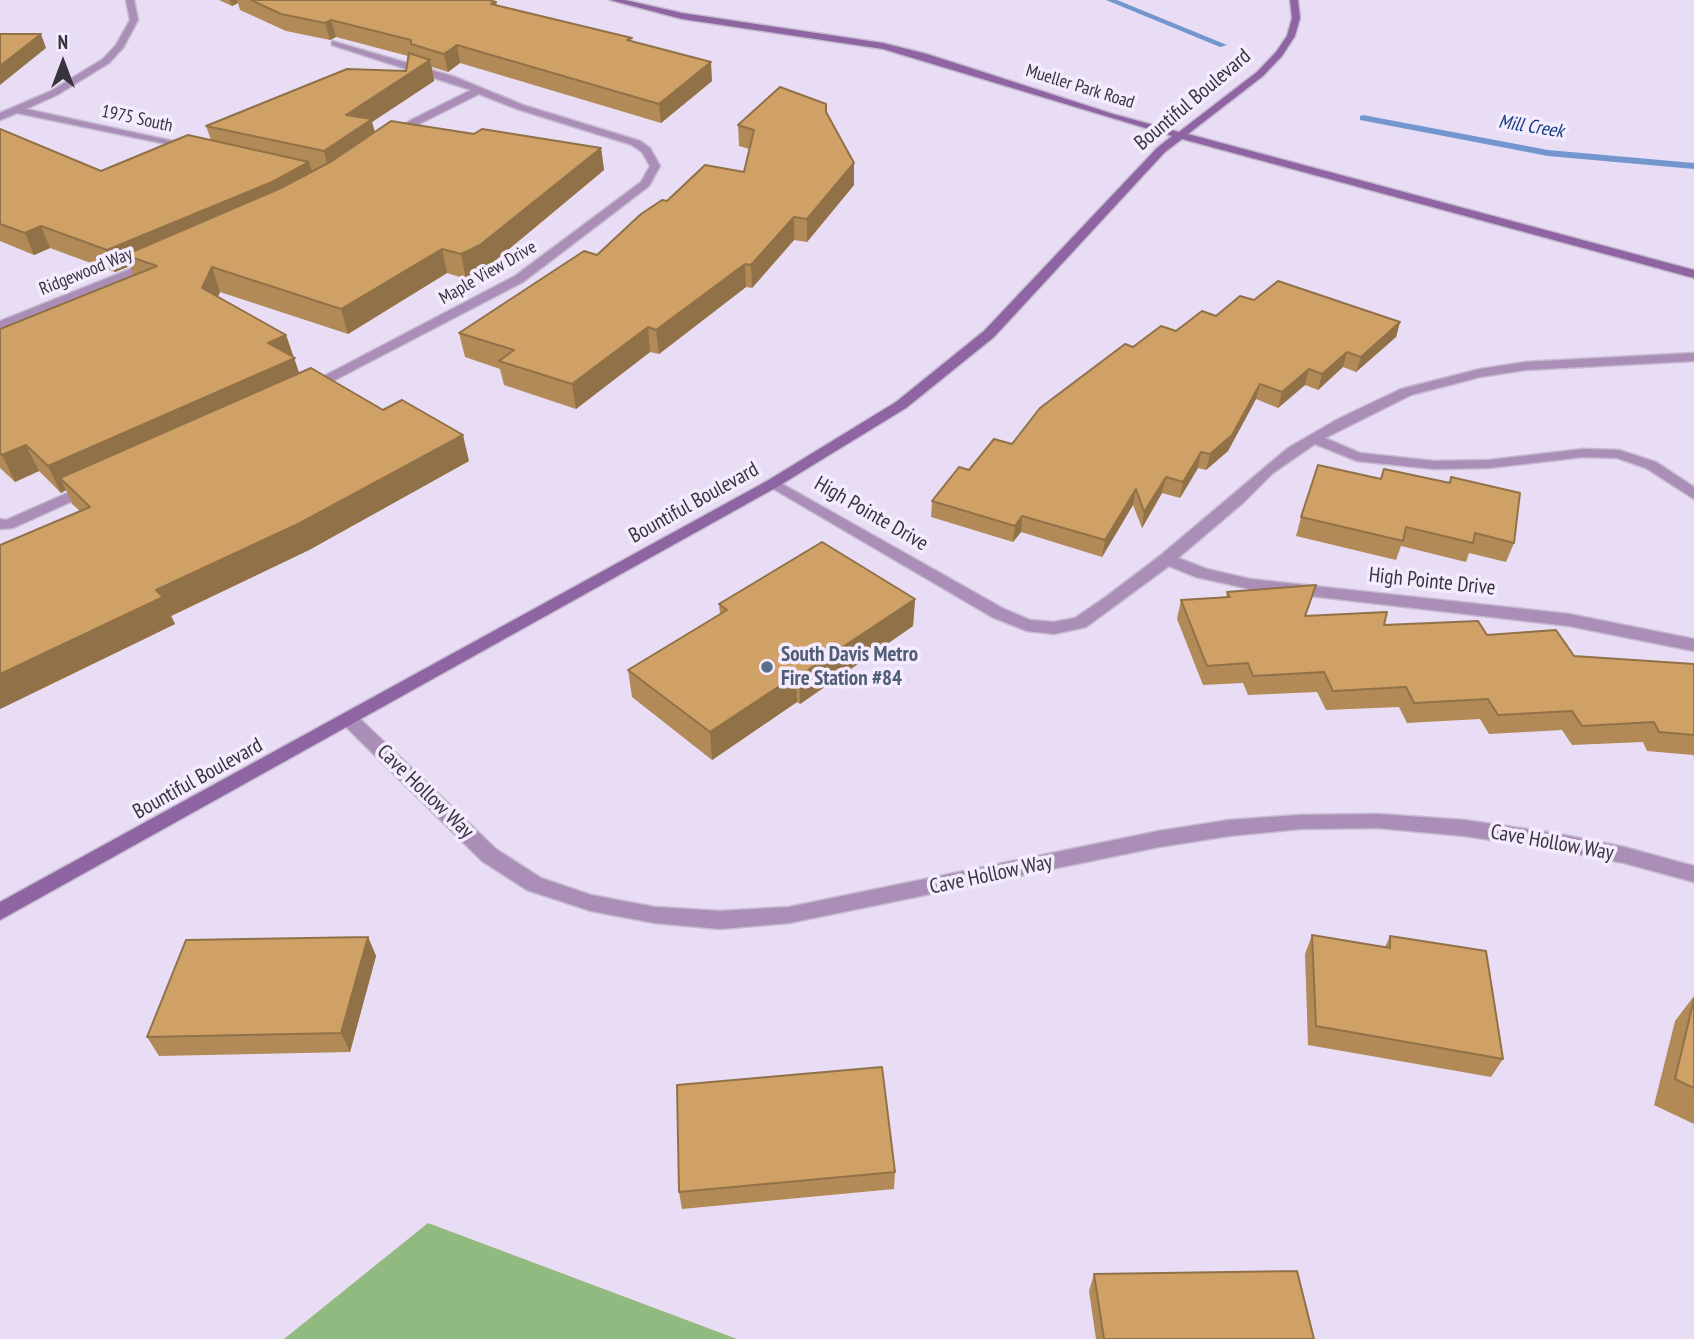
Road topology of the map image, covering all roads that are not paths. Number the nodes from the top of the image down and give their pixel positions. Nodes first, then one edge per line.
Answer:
1 (130, 0) edge
2 (614, 0) edge
3 (1294, 0) edge
4 (335, 43) edge
5 (479, 90) junction
6 (16, 110) junction
7 (0, 117) edge
8 (1179, 135) junction
9 (384, 144) edge
10 (199, 150) edge
11 (167, 258) edge
12 (1694, 274) edge
13 (0, 326) edge
14 (1694, 356) edge
15 (294, 397) edge
16 (1315, 439) junction
17 (107, 481) edge
18 (772, 484) junction
19 (1694, 495) edge
20 (0, 524) edge
21 (1167, 559) junction
22 (1694, 645) edge
23 (350, 720) junction
24 (1694, 874) edge
25 (0, 912) edge

1 - 6 street
2 - 8 main road, Mueller Park Road
3 - 8 main road, Bountiful Boulevard
4 - 5 street, Maple View Drive
5 - 9 street
5 - 15 street, Maple View Drive
6 - 7 street
6 - 10 street, 1975 South
8 - 12 main road, Mueller Park Road
8 - 18 main road, Bountiful Boulevard
11 - 13 street, Ridgewood Way
14 - 16 street, High Pointe Drive
16 - 19 street
16 - 21 street, High Pointe Drive
17 - 20 street
18 - 21 street, High Pointe Drive
18 - 23 main road, Bountiful Boulevard
21 - 22 street, High Pointe Drive
23 - 24 street, Cave Hollow Way
23 - 25 main road, Bountiful Boulevard

